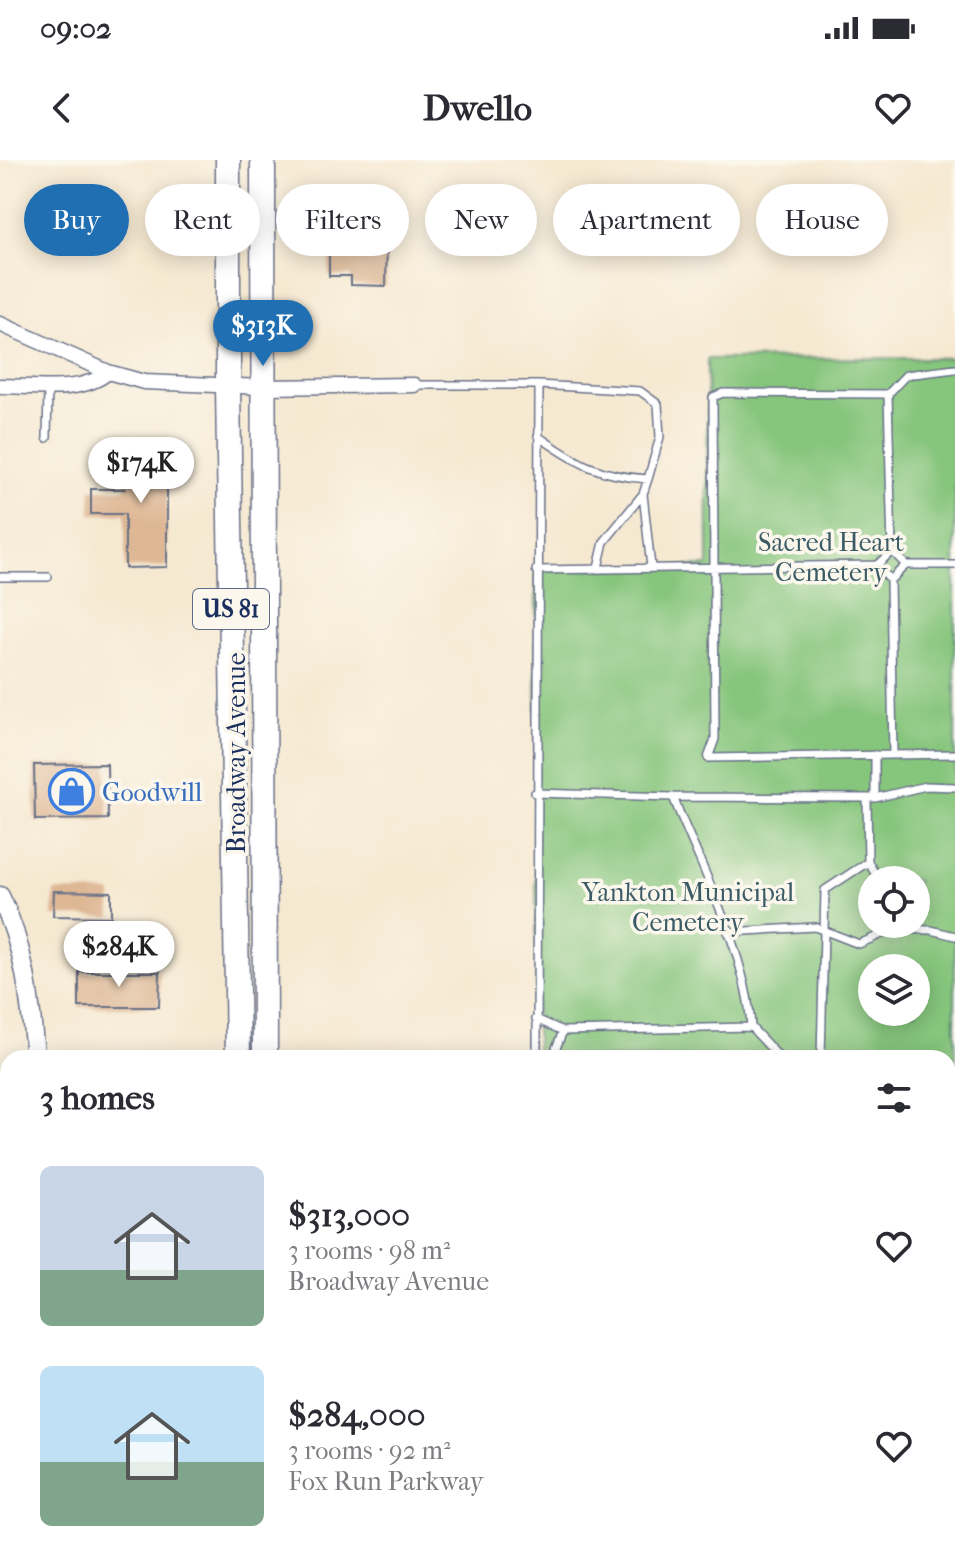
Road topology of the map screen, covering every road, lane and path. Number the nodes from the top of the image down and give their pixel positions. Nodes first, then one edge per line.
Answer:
1 (228, 160) edge
2 (263, 160) edge
3 (0, 324) edge
4 (955, 369) edge
5 (108, 372) junction
6 (414, 385) joint
7 (539, 385) junction
8 (0, 386) edge
9 (48, 387) junction
10 (228, 387) junction
11 (263, 387) junction
12 (888, 394) junction
13 (538, 436) junction
14 (47, 438) dead end
15 (648, 479) junction
16 (643, 494) junction
17 (892, 551) junction
18 (877, 565) junction
19 (906, 565) junction
20 (955, 565) edge
21 (714, 566) junction
22 (651, 567) junction
23 (598, 568) junction
24 (536, 570) junction
25 (0, 577) edge
26 (48, 577) dead end
27 (890, 580) junction
28 (955, 754) edge
29 (875, 755) junction
30 (893, 755) junction
31 (955, 787) edge
32 (535, 793) junction
33 (673, 797) junction
34 (871, 798) junction
35 (868, 862) junction
36 (870, 866) edge
37 (0, 896) edge
38 (930, 930) edge
39 (823, 931) junction
40 (728, 932) junction
41 (955, 936) edge
42 (871, 938) edge
43 (536, 1019) junction
44 (751, 1027) junction
45 (563, 1031) junction
46 (34, 1050) edge
47 (238, 1050) edge
48 (265, 1050) edge
49 (537, 1050) edge
50 (555, 1050) edge
51 (773, 1050) edge
52 (821, 1050) edge

1 - 10 highway, Broadway Avenue / US 81
2 - 11 highway, Broadway Avenue / US 81
3 - 5 street
4 - 12 lane
5 - 9 street
5 - 10 street
6 - 7 lane
6 - 11 street
7 - 13 lane
7 - 15 lane
8 - 9 street
9 - 14 lane
10 - 11 street
10 - 47 highway, Broadway Avenue / US 81
11 - 48 highway, Broadway Avenue / US 81
12 - 17 lane
12 - 21 lane
13 - 15 lane
13 - 24 lane
15 - 16 lane
16 - 22 lane
16 - 23 lane
17 - 18 lane
17 - 19 lane
18 - 21 lane
18 - 27 lane
19 - 20 lane
19 - 27 lane
21 - 22 lane
21 - 29 lane
22 - 23 lane
23 - 24 lane
24 - 32 lane
25 - 26 lane
27 - 30 lane
28 - 30 lane
29 - 30 lane
29 - 34 lane
31 - 34 lane
32 - 33 lane
32 - 43 lane
33 - 34 lane
33 - 40 lane
34 - 35 lane
35 - 36 lane
35 - 39 lane
37 - 46 street
38 - 41 lane
39 - 40 lane
39 - 42 lane
39 - 52 lane
40 - 44 lane
43 - 45 lane
43 - 49 lane
44 - 45 lane
44 - 51 lane
45 - 50 lane

